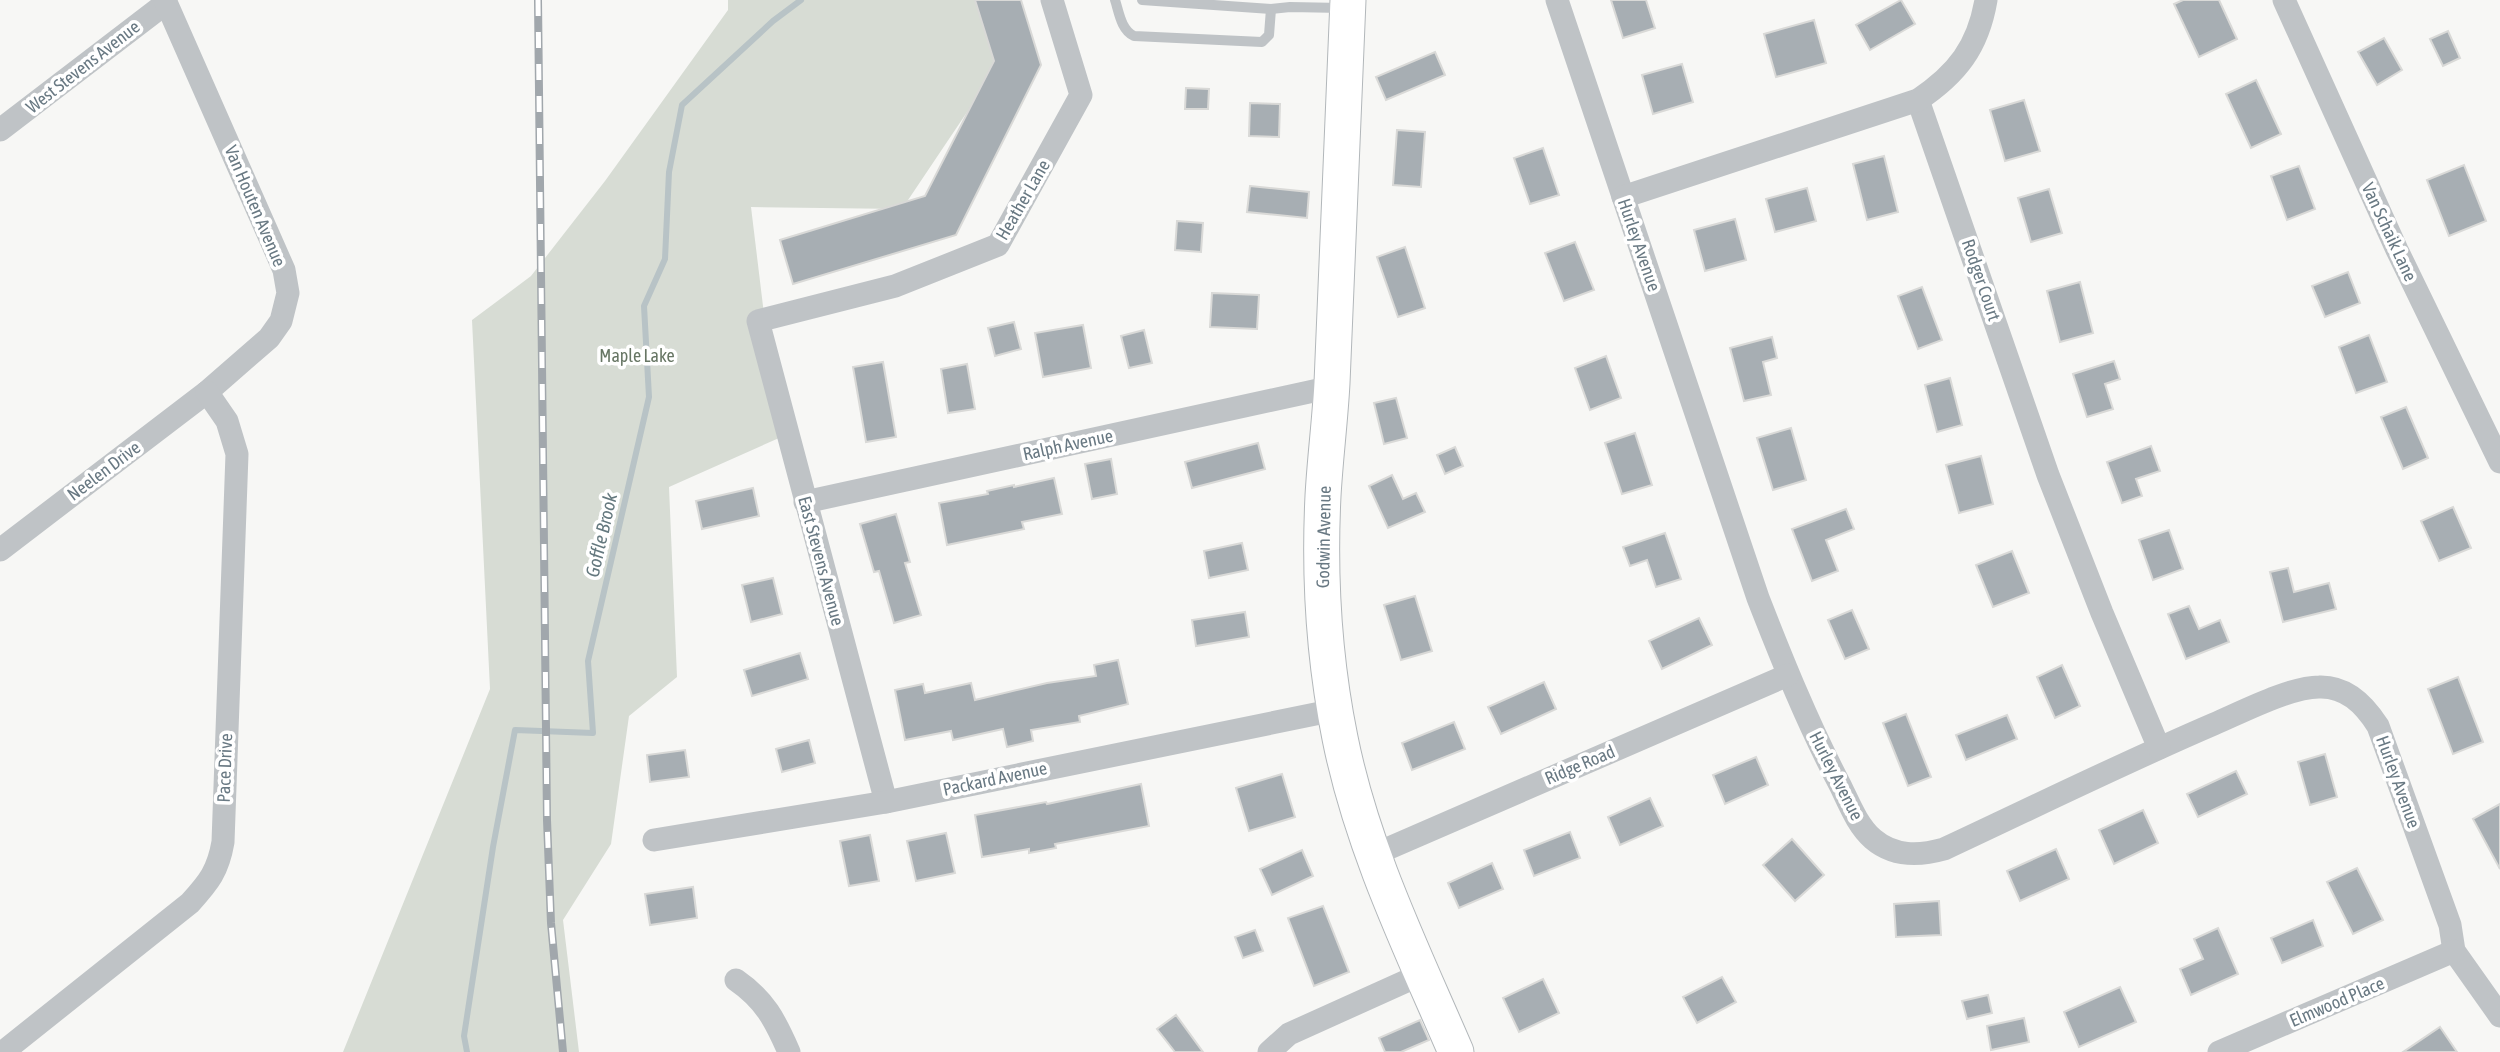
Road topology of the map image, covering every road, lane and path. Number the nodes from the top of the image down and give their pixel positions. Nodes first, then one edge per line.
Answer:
1 (1052, 0) edge
2 (1115, 0) edge
3 (1142, 0) edge
4 (1557, 0) edge
5 (1986, 0) edge
6 (2284, 0) edge
7 (165, 1) edge
8 (1168, 1) edge
9 (1348, 4) edge
10 (1271, 9) junction
11 (1918, 100) junction
12 (0, 130) edge
13 (1623, 197) junction
14 (758, 321) joint
15 (1332, 387) junction
16 (207, 392) junction
17 (2500, 461) edge
18 (805, 502) junction
19 (0, 550) edge
20 (1788, 675) junction
21 (1335, 710) junction
22 (2159, 748) junction
23 (886, 802) junction
24 (654, 840) dead end
25 (1373, 855) junction
26 (2454, 951) junction
27 (1422, 974) junction
28 (736, 980) dead end
29 (2500, 1016) edge
30 (3, 1052) edge
31 (789, 1052) edge
32 (1269, 1052) edge
33 (1456, 1052) edge
34 (2220, 1052) edge

1 - 14 street, Heather Lane
2 - 10 lane
3 - 8 lane
4 - 13 street, Hurley Avenue
5 - 11 street
6 - 17 street, Van Schaik Lane
7 - 12 street, West Stevens Avenue
7 - 16 street, Van Houten Avenue
8 - 10 lane
9 - 10 lane
9 - 15 main road, Godwin Avenue
11 - 13 street
11 - 22 street, Rodger Court
13 - 20 street, Hurley Avenue
14 - 18 street, East Stevens Avenue
15 - 18 street, Ralph Avenue
15 - 21 main road, Godwin Avenue
16 - 19 street, Neelen Drive
16 - 30 street, Pace Drive
18 - 23 street, East Stevens Avenue
20 - 22 street, Hurley Avenue
20 - 25 street, Ridge Road
21 - 23 street, Packard Avenue
21 - 25 main road, Godwin Avenue
22 - 26 street, Hurley Avenue
23 - 24 street, Packard Avenue
25 - 27 main road, Godwin Avenue
26 - 29 street, Hurley Avenue
26 - 34 street, Elmwood Place
27 - 32 street
27 - 33 main road, Godwin Avenue
28 - 31 street

